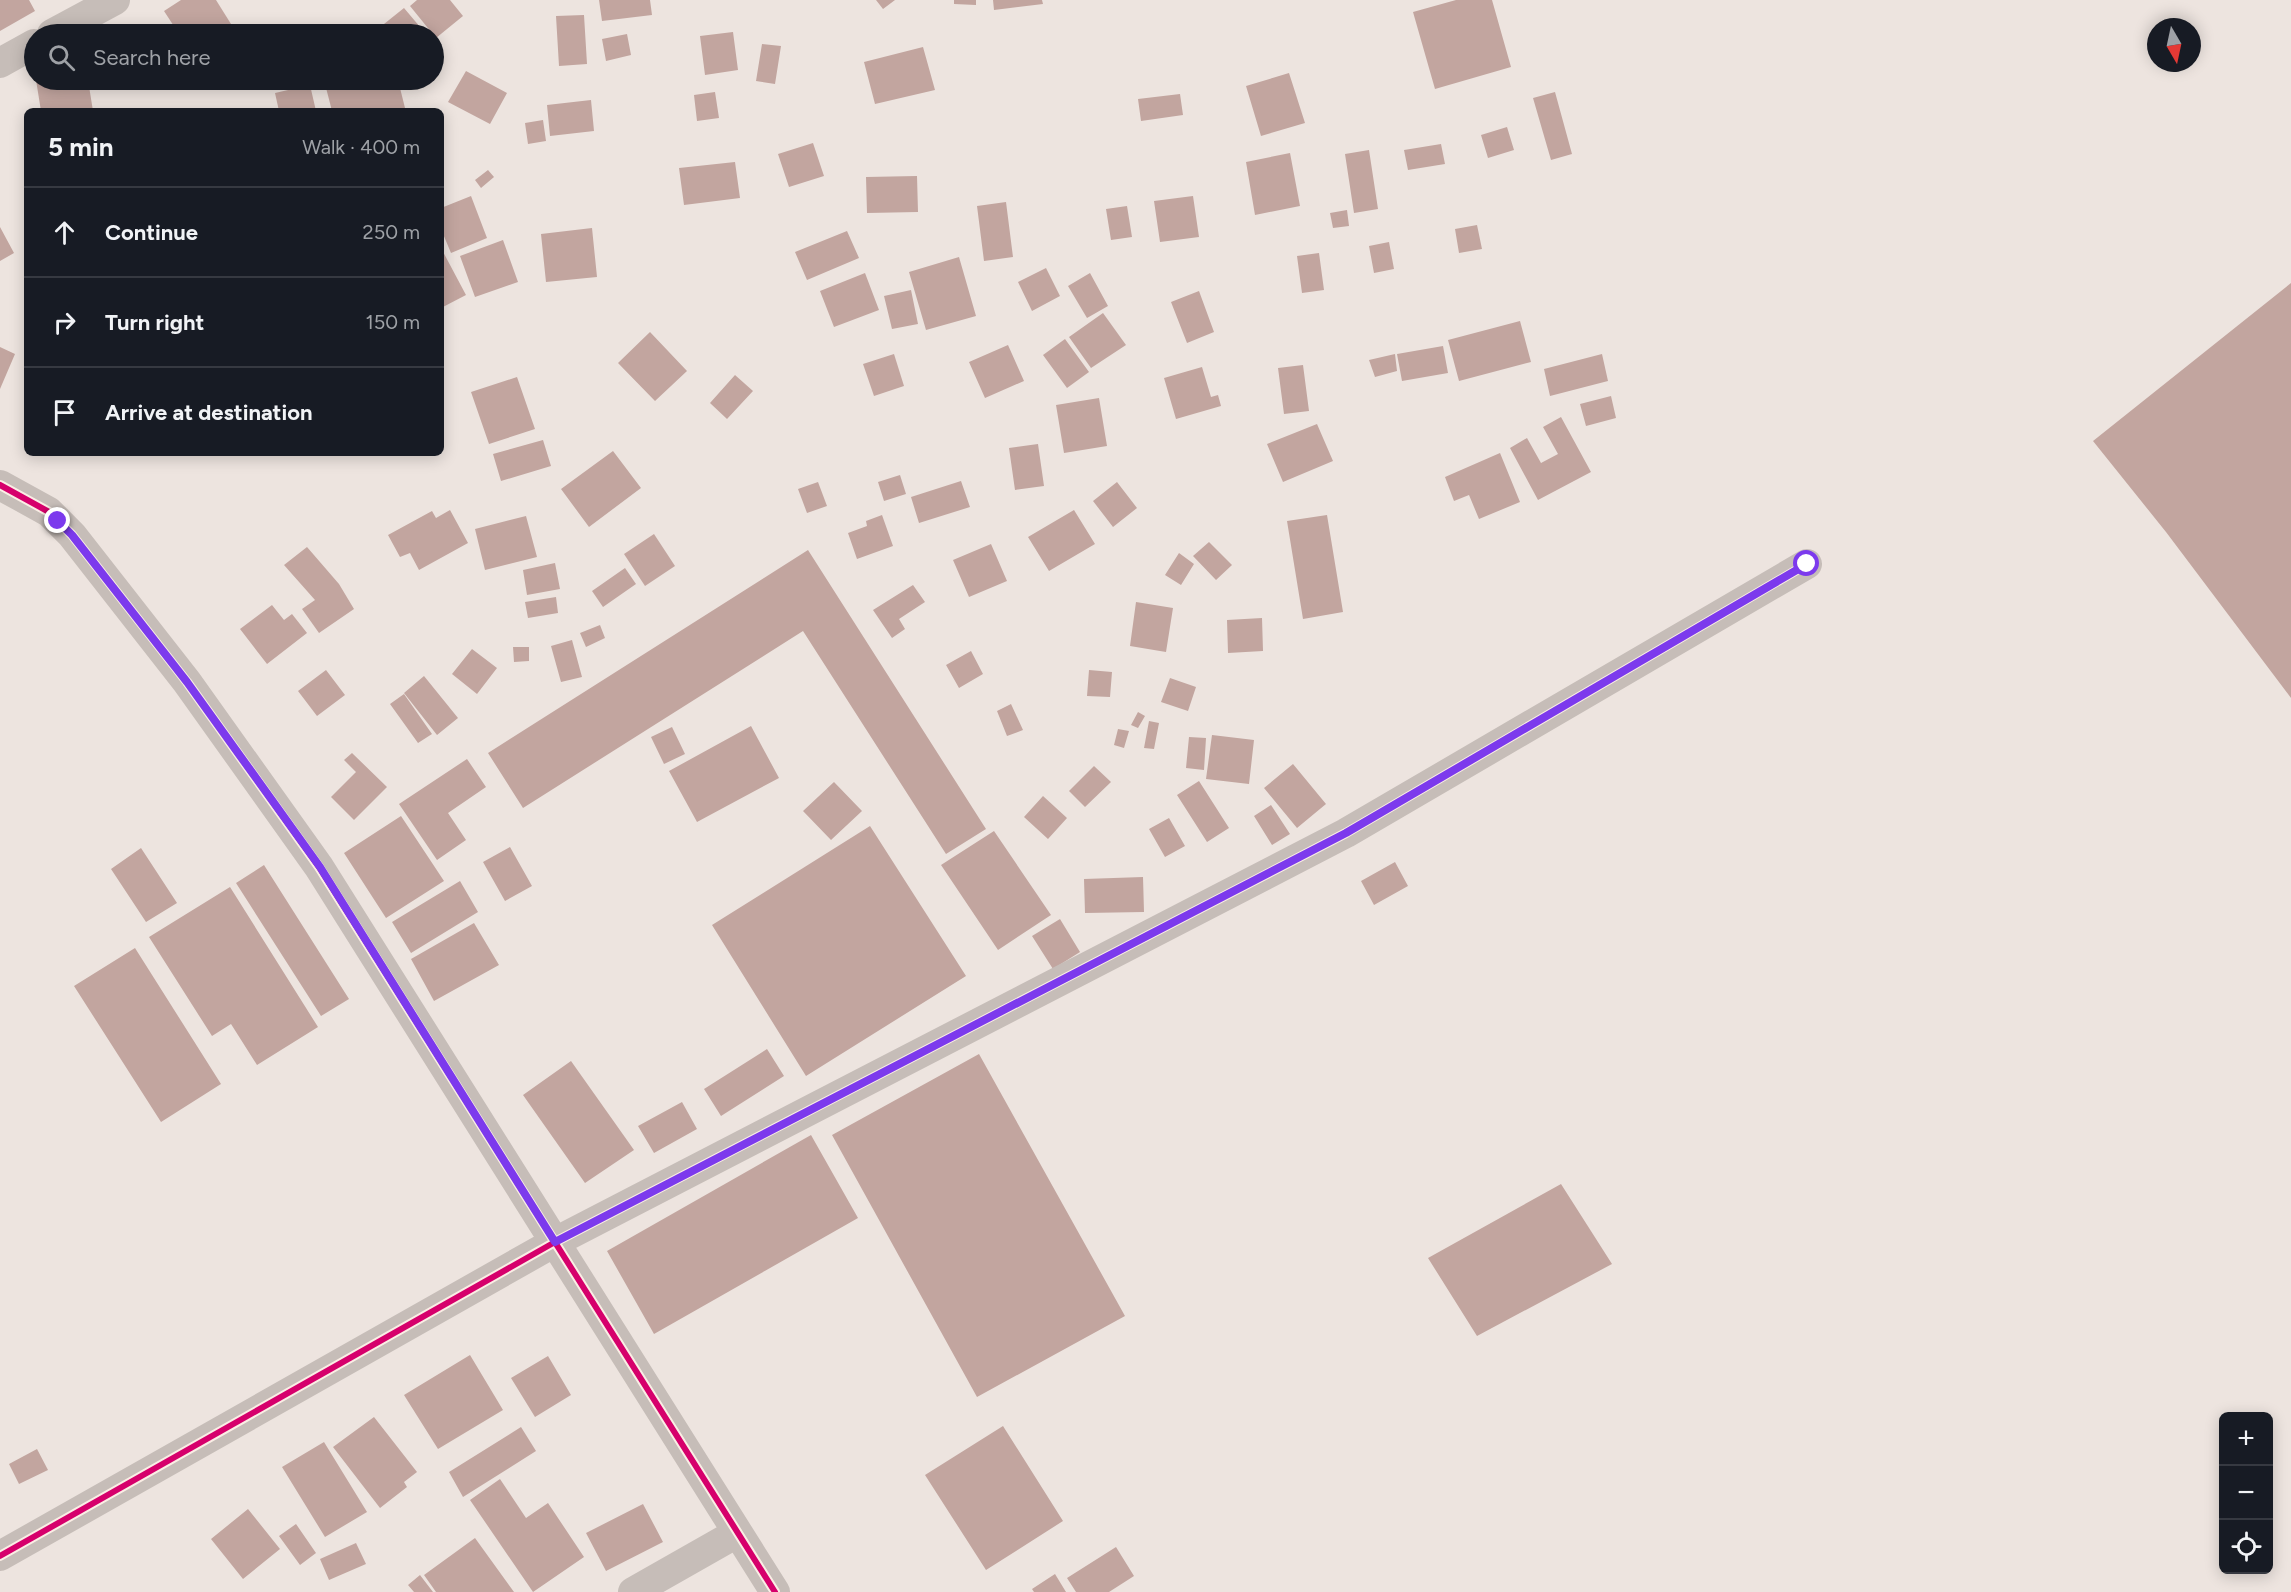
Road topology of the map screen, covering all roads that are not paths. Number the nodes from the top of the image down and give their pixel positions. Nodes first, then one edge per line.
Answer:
1 (115, 0) edge
2 (71, 24) edge
3 (24, 50) edge
4 (0, 63) edge
5 (0, 484) edge
6 (1807, 564) dead end
7 (555, 1242) junction
8 (737, 1533) junction
9 (0, 1556) edge
10 (633, 1592) edge
11 (775, 1592) edge

1 - 2 street
3 - 4 street
5 - 7 street
6 - 7 street
7 - 8 street
7 - 9 street
8 - 10 street
8 - 11 street

